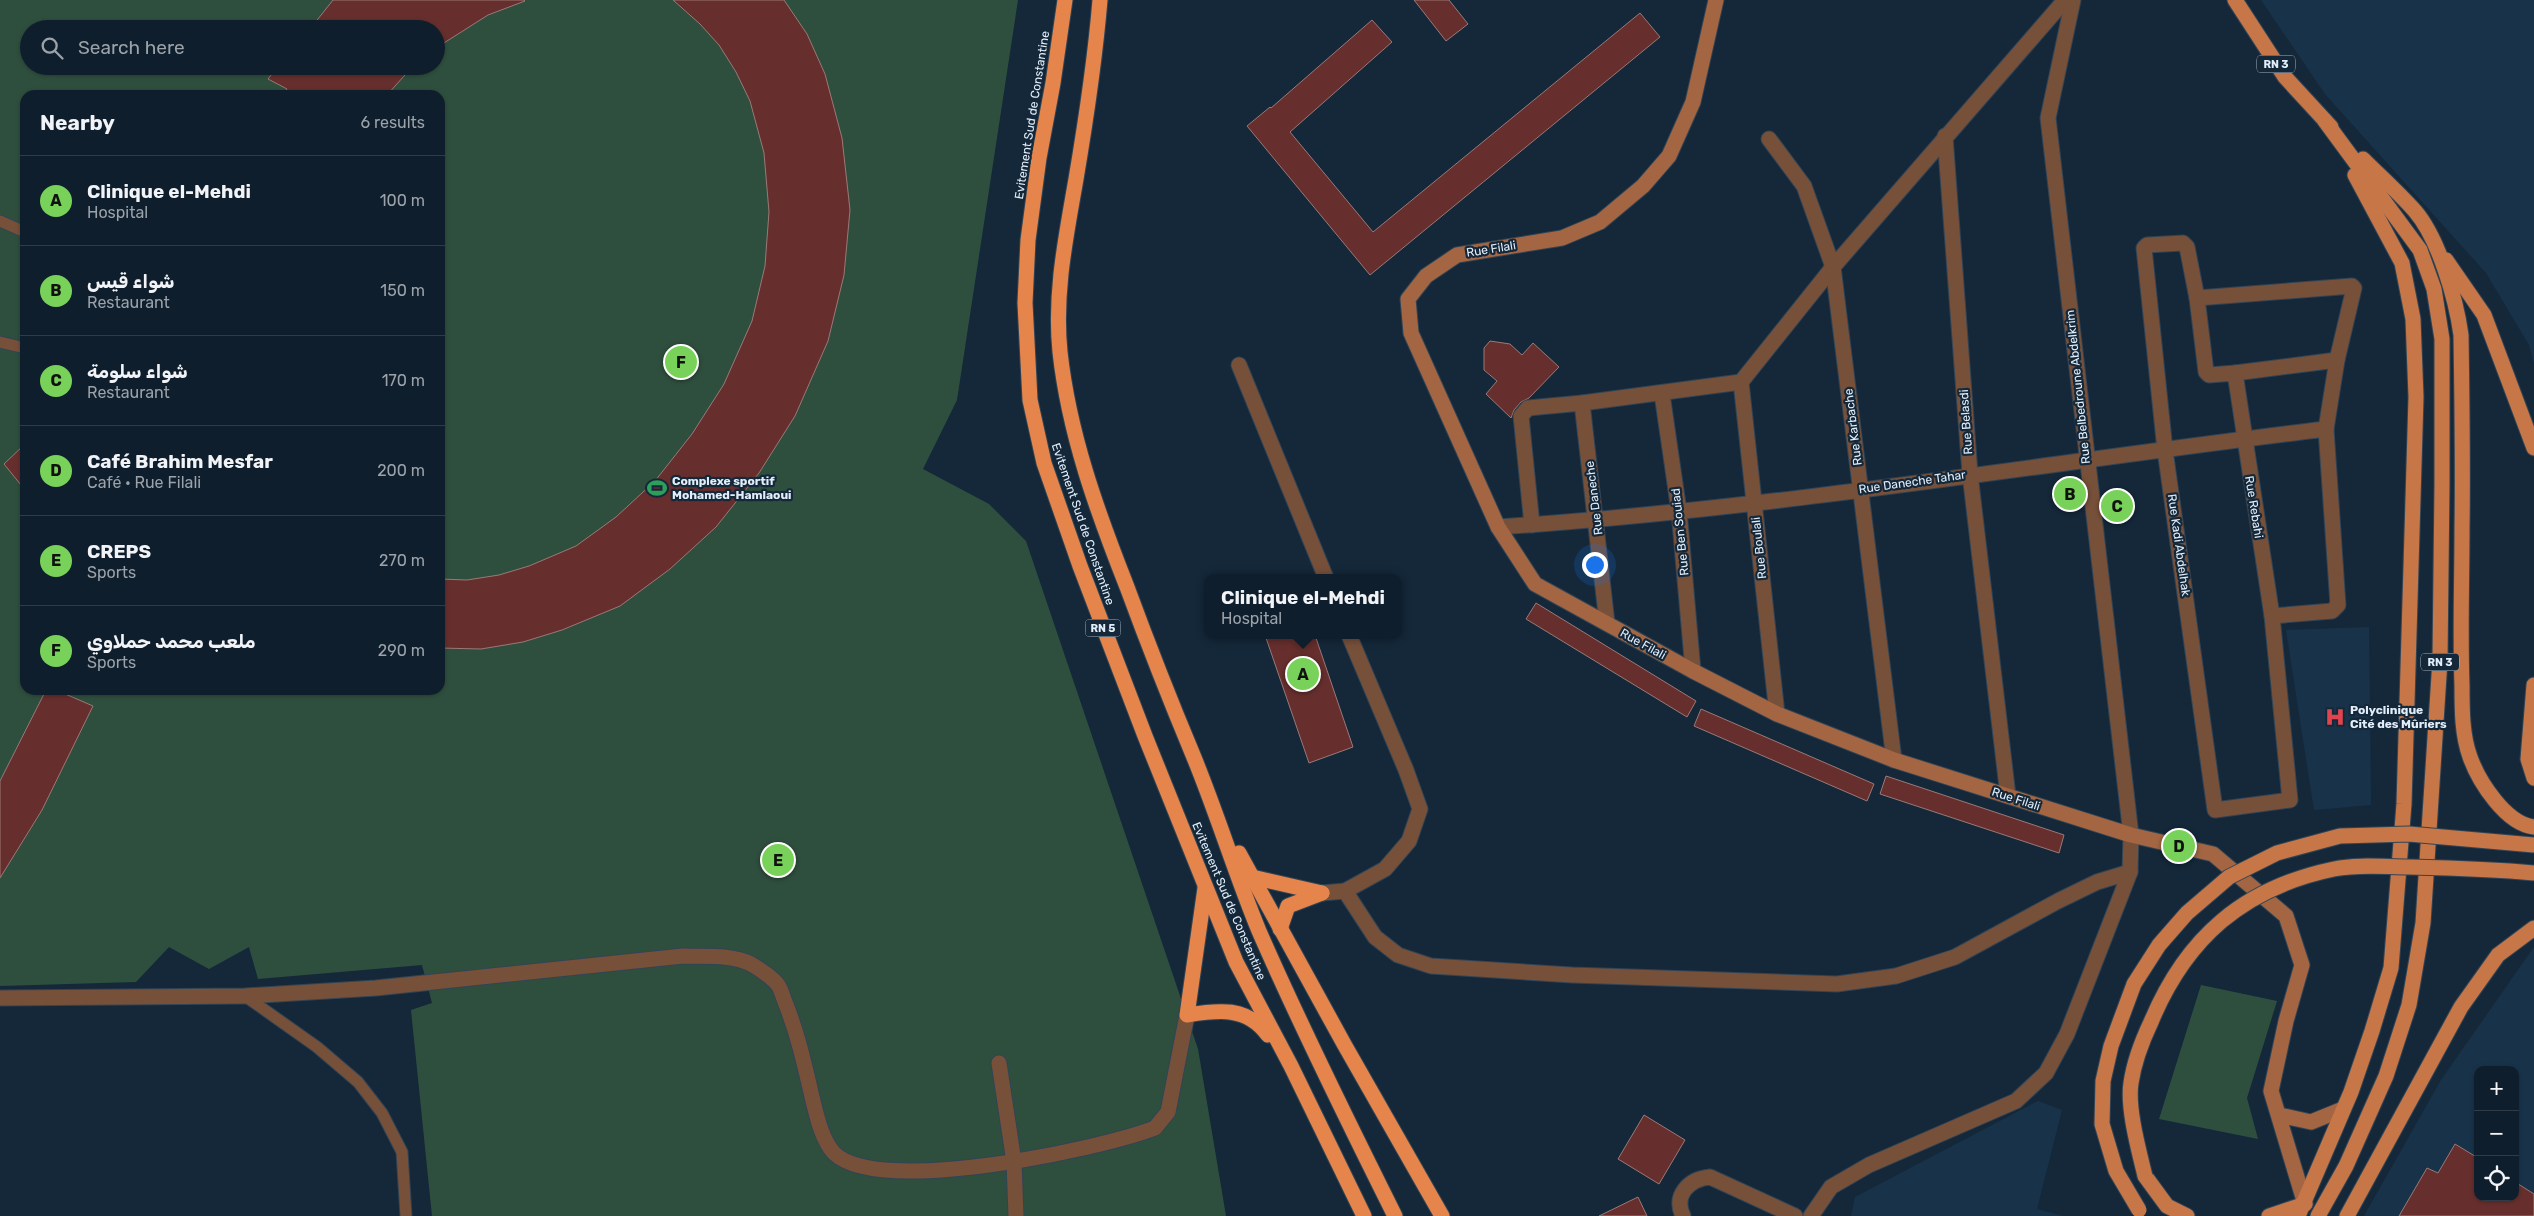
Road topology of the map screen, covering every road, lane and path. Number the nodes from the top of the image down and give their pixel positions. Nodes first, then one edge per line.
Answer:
1 (1064, 0) edge
2 (1100, 0) edge
3 (1104, 0) edge
4 (1716, 0) edge
5 (2065, 0) edge
6 (2073, 0) edge
7 (2235, 0) edge
8 (1096, 42) junction
9 (2325, 121) junction
10 (1945, 136) junction
11 (1769, 139) dead end
12 (0, 221) edge
13 (20, 230) edge
14 (2436, 246) junction
15 (1833, 267) junction
16 (2197, 298) junction
17 (0, 342) edge
18 (20, 347) edge
19 (2337, 360) junction
20 (1239, 365) dead end
21 (2235, 374) junction
22 (1741, 382) junction
23 (1662, 394) junction
24 (1582, 404) junction
25 (2326, 429) junction
26 (2243, 439) junction
27 (2534, 448) edge
28 (2165, 450) junction
29 (2086, 462) junction
30 (1970, 474) junction
31 (1860, 489) junction
32 (1754, 503) junction
33 (1679, 511) junction
34 (1597, 520) junction
35 (1532, 525) junction
36 (1498, 527) junction
37 (1324, 574) edge
38 (2272, 616) junction
39 (1607, 624) junction
40 (1351, 639) edge
41 (1693, 671) junction
42 (2534, 685) edge
43 (1777, 714) junction
44 (1894, 760) junction
45 (2534, 778) edge
46 (2008, 796) junction
47 (2290, 800) joint
48 (1214, 806) junction
49 (2534, 827) edge
50 (2131, 835) junction
51 (2534, 845) edge
52 (2130, 872) junction
53 (2534, 873) edge
54 (1252, 877) junction
55 (1205, 886) junction
56 (1345, 891) junction
57 (1322, 893) junction
58 (2534, 928) edge
59 (1280, 929) junction
60 (245, 996) junction
61 (0, 998) edge
62 (1186, 1015) junction
63 (999, 1062) dead end
64 (1291, 1066) junction
65 (2343, 1108) junction
66 (2279, 1115) junction
67 (1014, 1162) junction
68 (2302, 1210) edge
69 (2140, 1213) edge
70 (2348, 1214) edge
71 (406, 1216) edge
72 (1016, 1216) edge
73 (1364, 1216) edge
74 (1395, 1216) edge
75 (1442, 1216) edge
76 (1683, 1216) edge
77 (1795, 1216) edge
78 (1811, 1216) edge
79 (2187, 1216) edge
80 (2269, 1216) edge
81 (2318, 1216) edge

1 - 55 highway, Evitement Sud de Constantine / RN 5
2 - 8 highway, Evitement Sud de Constantine / RN 5
3 - 8 street
4 - 36 street, Rue Filali
5 - 10 street
6 - 29 street, Rue Belbedroune Abdelkrim
7 - 9 main road, RN 3
8 - 48 highway, Evitement Sud de Constantine / RN 5
9 - 14 main road
9 - 65 main road, RN 3
9 - 81 main road, RN 3
10 - 15 street
10 - 30 street, Rue Belasdi
11 - 15 street, Rue Karbache
12 - 13 lane
14 - 27 main road
14 - 49 main road
15 - 22 street
15 - 31 street, Rue Karbache
16 - 19 street
16 - 21 street
16 - 28 street, Rue Kadi Abdelhak
17 - 18 lane
19 - 21 street
19 - 25 street
20 - 37 street
21 - 26 street, Rue Rebahi
22 - 23 street
22 - 32 street, Rue Boulali
23 - 24 street
23 - 33 street, Rue Ben Souiad
24 - 34 street, Rue Daneche
24 - 35 street
25 - 26 street, Rue Daneche Tahar
25 - 38 street
26 - 28 street, Rue Daneche Tahar
26 - 38 street, Rue Rebahi
28 - 29 street, Rue Daneche Tahar
28 - 47 street, Rue Kadi Abdelhak
29 - 30 street, Rue Daneche Tahar
29 - 50 street, Rue Belbedroune Abdelkrim
30 - 31 street, Rue Daneche Tahar
30 - 46 street, Rue Belasdi
31 - 32 street, Rue Daneche Tahar
31 - 44 street, Rue Karbache
32 - 33 street, Rue Daneche Tahar
32 - 43 street, Rue Boulali
33 - 34 street, Rue Daneche Tahar
33 - 41 street, Rue Ben Souiad
34 - 35 street, Rue Daneche Tahar
34 - 39 street, Rue Daneche
35 - 36 street, Rue Daneche Tahar
36 - 39 street, Rue Filali
38 - 47 street, Rue Rebahi
39 - 41 street, Rue Filali
40 - 56 street
41 - 43 street, Rue Filali
42 - 45 main road
43 - 44 street, Rue Filali
44 - 46 street, Rue Filali
46 - 50 street, Rue Filali
48 - 54 highway
48 - 74 highway, Evitement Sud de Constantine / RN 5
50 - 52 street, Rue Belbedroune Abdelkrim
50 - 66 street, Rue Filali
51 - 69 main road, bridge
52 - 56 street
52 - 78 street, Rue Belbedroune Abdelkrim
53 - 79 main road, bridge
54 - 57 highway
54 - 59 highway
55 - 62 highway
55 - 64 highway, Evitement Sud de Constantine / RN 5
56 - 57 street
57 - 59 highway
58 - 70 main road
59 - 75 highway
60 - 61 street
60 - 67 street
60 - 71 lane
62 - 64 highway
62 - 67 street
63 - 67 street
64 - 73 highway, Evitement Sud de Constantine / RN 5
65 - 66 street
65 - 68 main road, RN 3
66 - 68 street, Rue Filali
67 - 72 street
68 - 80 main road
76 - 77 street

